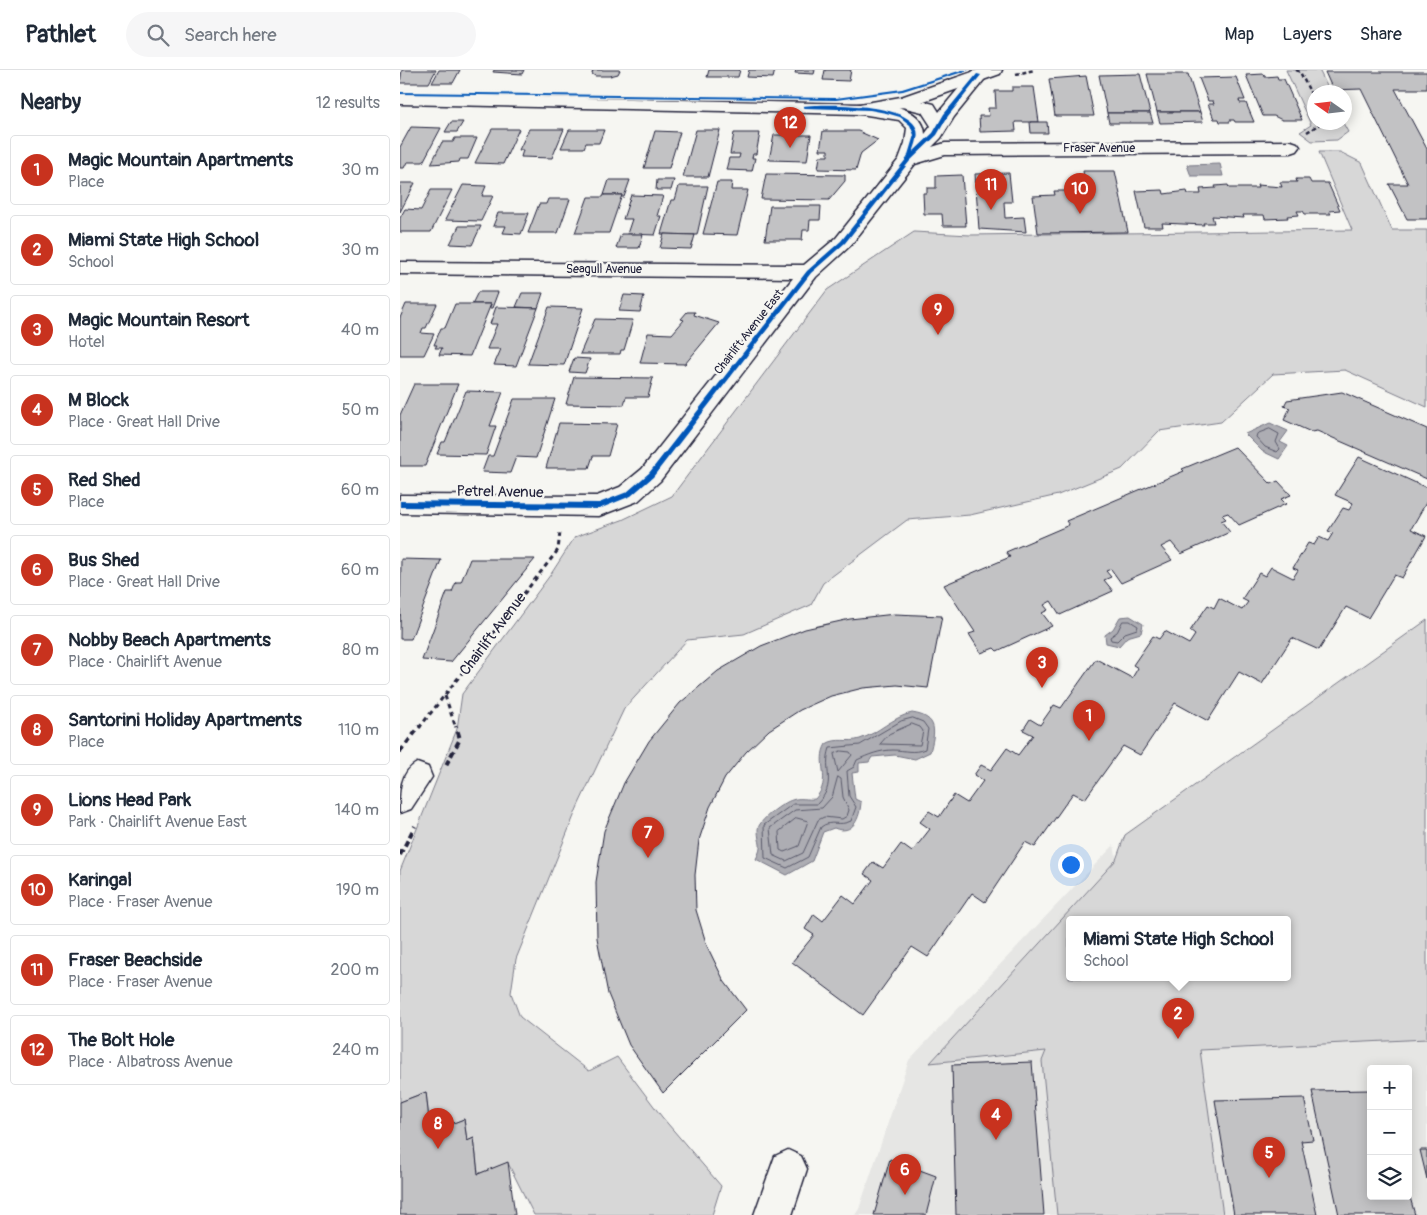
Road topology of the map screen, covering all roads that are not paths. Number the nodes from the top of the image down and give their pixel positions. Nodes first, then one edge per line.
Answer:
1 (987, 72) edge
2 (400, 99) edge
3 (910, 105) junction
4 (940, 126) junction
5 (1291, 147) dead end
6 (908, 160) junction
7 (400, 268) edge
8 (809, 272) junction
9 (400, 504) edge
10 (599, 506) joint
11 (788, 1169) dead end
12 (773, 1215) edge

1 - 3 street
1 - 4 street, Chairlift Avenue East
2 - 3 street
3 - 4 street
3 - 6 street, Chairlift Avenue East
4 - 6 street, Chairlift Avenue East
5 - 6 street, Fraser Avenue
6 - 8 street, Chairlift Avenue East
7 - 8 street, Seagull Avenue
8 - 10 street, Chairlift Avenue East
9 - 10 street, Petrel Avenue
11 - 12 street

